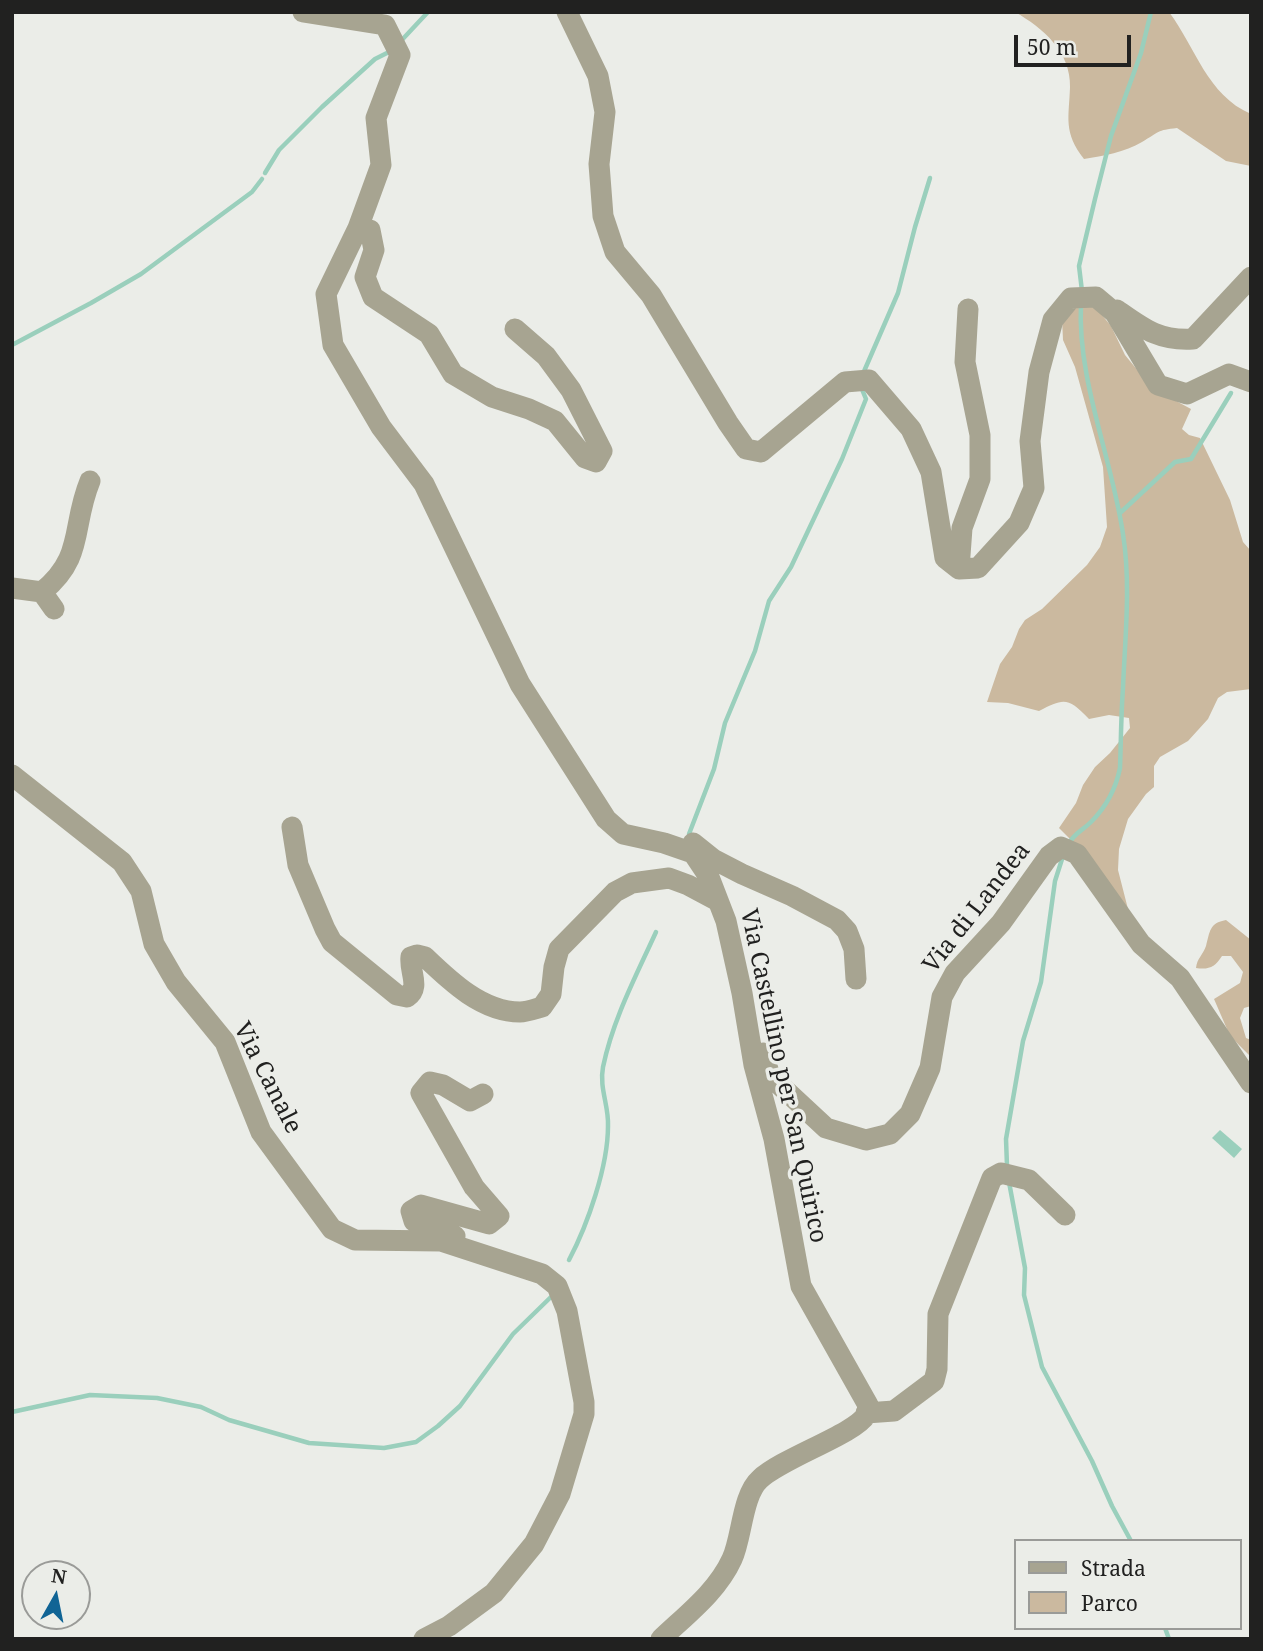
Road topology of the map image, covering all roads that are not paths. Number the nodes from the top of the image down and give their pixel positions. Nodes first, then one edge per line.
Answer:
1 (303, 12) edge
2 (567, 12) edge
3 (358, 228) junction
4 (1251, 277) edge
5 (1105, 305) junction
6 (968, 309) dead end
7 (515, 329) dead end
8 (1251, 382) edge
9 (90, 481) dead end
10 (959, 569) junction
11 (12, 588) edge
12 (12, 775) edge
13 (292, 827) dead end
14 (671, 845) junction
15 (718, 901) junction
16 (856, 979) dead end
17 (746, 1021) junction
18 (1251, 1083) edge
19 (483, 1094) dead end
20 (1065, 1215) dead end
21 (452, 1244) junction
22 (866, 1413) junction
23 (425, 1639) edge
24 (661, 1639) edge

1 - 3 street, Via Castellino per San Quirico
2 - 10 street
3 - 7 street
3 - 14 street, Via Castellino per San Quirico
4 - 5 street
5 - 8 street
5 - 10 street
6 - 10 street
9 - 11 street
12 - 21 street, Via Canale
13 - 15 street
14 - 15 street, Via Castellino per San Quirico
14 - 16 street
15 - 17 street, Via Castellino per San Quirico
17 - 18 street, Via di Landea
17 - 22 street, Via Castellino per San Quirico
19 - 21 street
20 - 22 street
21 - 23 street, Via Canale
22 - 24 street

